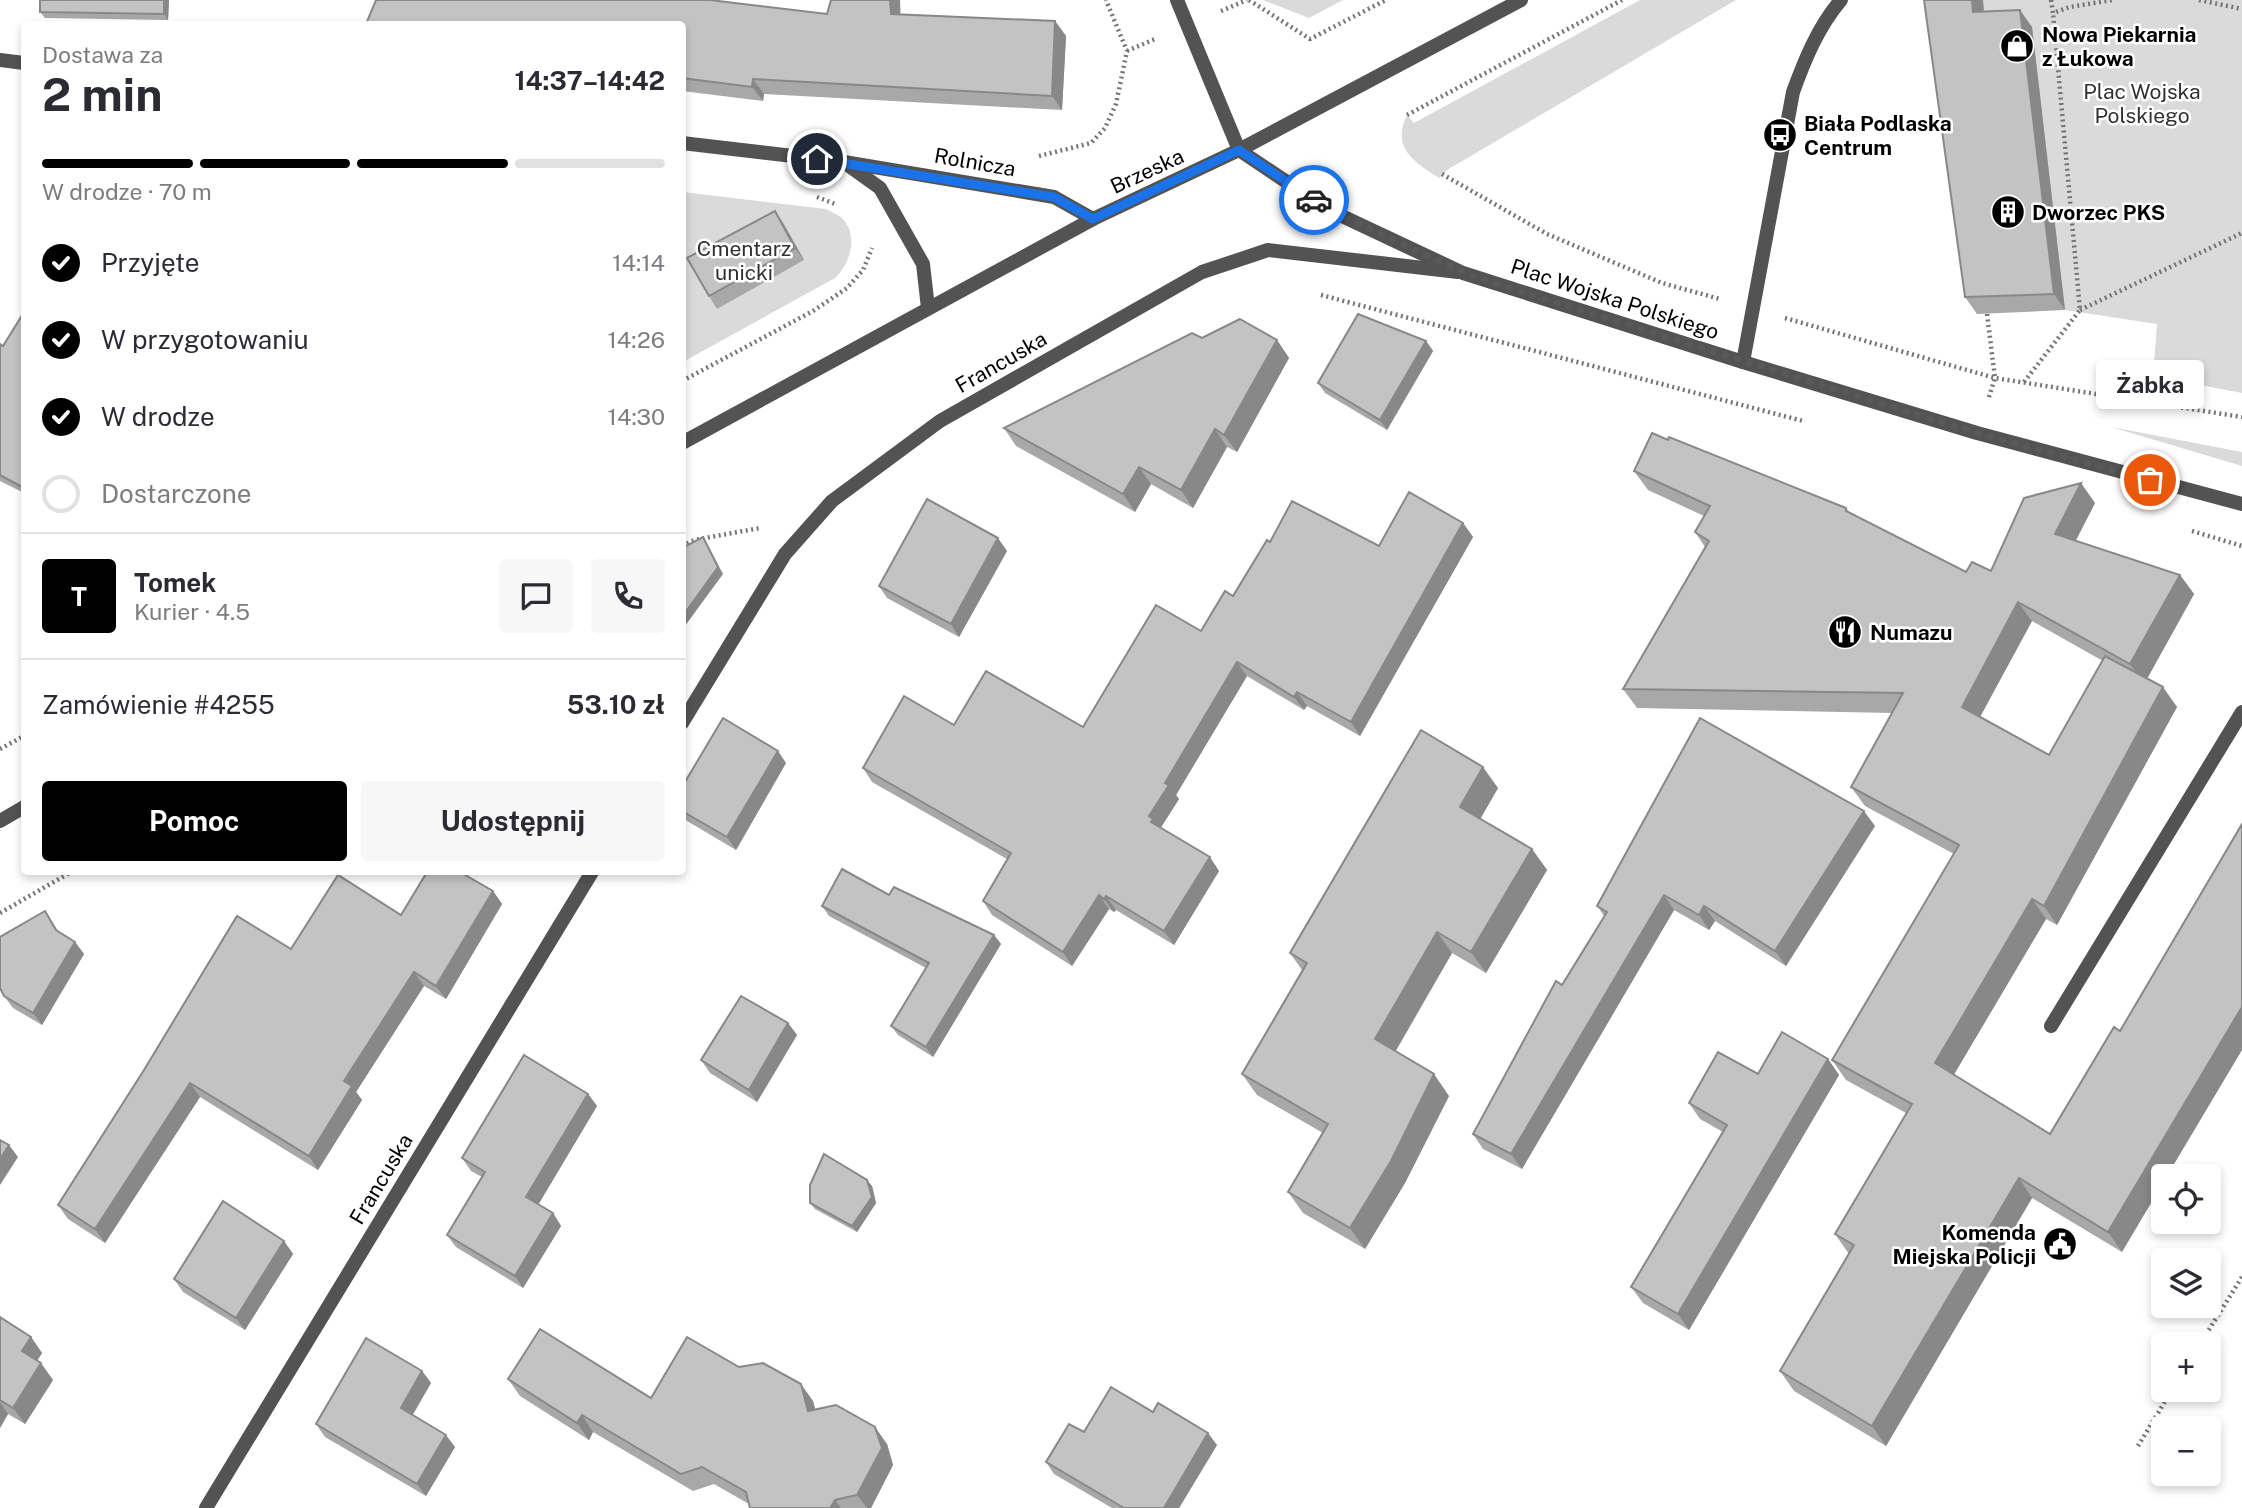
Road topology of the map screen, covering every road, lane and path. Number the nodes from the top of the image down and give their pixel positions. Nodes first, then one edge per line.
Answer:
1 (1106, 0) edge
2 (1177, 0) edge
3 (1249, 0) edge
4 (1386, 0) edge
5 (1521, 0) edge
6 (1622, 0) edge
7 (1841, 0) edge
8 (2051, 0) edge
9 (2112, 0) edge
10 (2199, 0) edge
11 (2242, 9) edge
12 (2053, 13) junction
13 (0, 60) edge
14 (21, 63) edge
15 (1407, 115) dead end
16 (686, 143) edge
17 (1239, 150) junction
18 (1032, 158) dead end
19 (844, 162) junction
20 (1442, 174) dead end
21 (814, 196) dead end
22 (845, 207) dead end
23 (1093, 219) junction
24 (2242, 233) edge
25 (875, 244) dead end
26 (1463, 273) junction
27 (1309, 293) dead end
28 (928, 308) junction
29 (1754, 309) junction
30 (2080, 310) junction
31 (1987, 314) edge
32 (1743, 362) junction
33 (1995, 378) junction
34 (686, 379) edge
35 (2024, 382) junction
36 (2242, 417) edge
37 (1814, 424) dead end
38 (686, 441) edge
39 (2242, 505) edge
40 (2190, 531) dead end
41 (2242, 546) edge
42 (2242, 712) edge
43 (686, 716) edge
44 (21, 738) edge
45 (0, 749) edge
46 (21, 809) edge
47 (0, 821) edge
48 (66, 875) edge
49 (590, 875) edge
50 (0, 913) edge
51 (2051, 1026) dead end
52 (2242, 1277) edge
53 (2208, 1332) edge
54 (2165, 1402) edge
55 (2138, 1446) dead end
56 (205, 1508) edge

1 - 18 path
2 - 17 street
3 - 4 path
5 - 17 street, Brzeska
6 - 15 path
7 - 29 street
8 - 12 path
9 - 12 path
10 - 11 path
12 - 30 path
13 - 14 street
16 - 19 street, Rolnicza
17 - 23 street, Brzeska
17 - 26 street, Plac Wojska Polskiego
19 - 23 street, Rolnicza
19 - 28 street, Rolnicza
20 - 29 path
21 - 22 path
23 - 28 street, Brzeska
24 - 30 path
25 - 34 path
26 - 32 street, Plac Wojska Polskiego
26 - 43 street, Francuska
27 - 37 path
28 - 38 street, Brzeska
29 - 32 street
29 - 33 path
30 - 35 path
31 - 33 path
32 - 39 street, Plac Wojska Polskiego
33 - 35 path
35 - 36 path
40 - 41 path
42 - 51 street
44 - 45 path
46 - 47 street
48 - 50 path
49 - 56 street, Francuska
52 - 53 path
54 - 55 path

